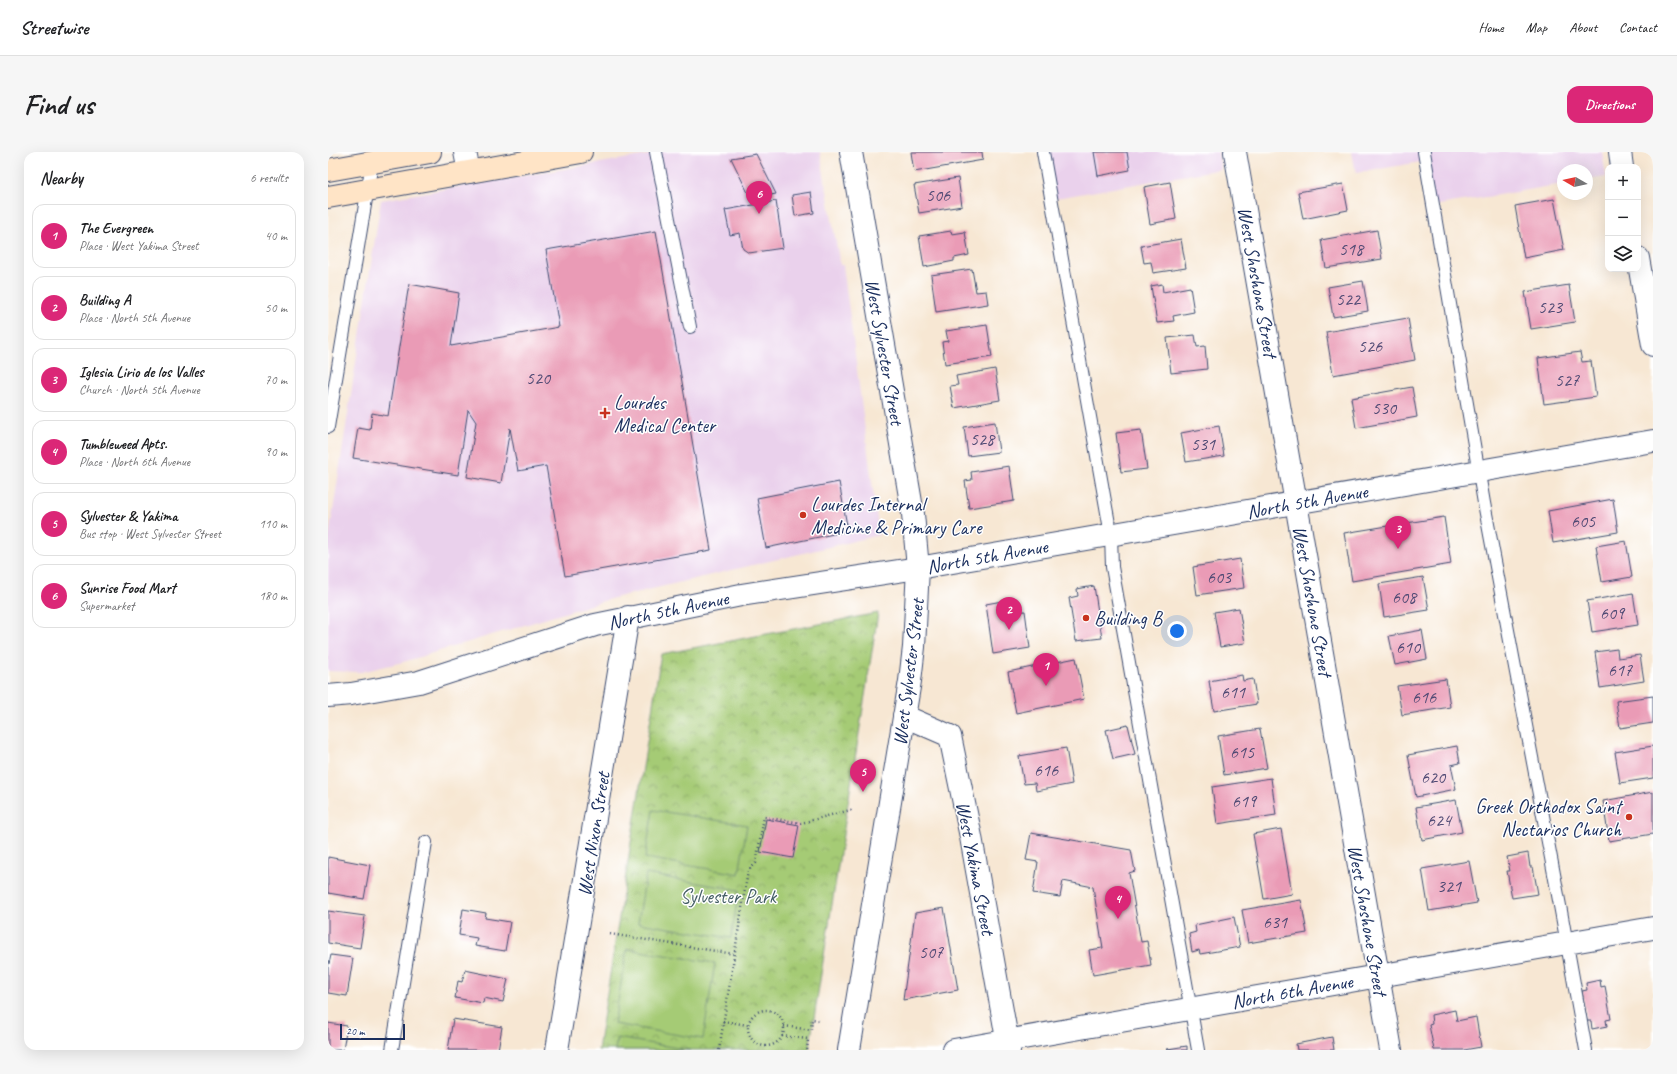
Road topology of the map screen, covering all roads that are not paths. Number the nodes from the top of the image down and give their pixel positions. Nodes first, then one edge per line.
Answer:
1 (430, 152) edge
2 (581, 152) edge
3 (656, 152) edge
4 (851, 152) edge
5 (1043, 152) edge
6 (1235, 152) edge
7 (1424, 152) edge
8 (1620, 152) edge
9 (372, 162) junction
10 (467, 162) edge
11 (1622, 164) edge
12 (328, 170) edge
13 (367, 190) junction
14 (328, 196) edge
15 (1640, 272) edge
16 (690, 327) dead end
17 (1653, 345) edge
18 (328, 428) edge
19 (1653, 441) edge
20 (1479, 471) junction
21 (1296, 503) junction
22 (1111, 535) junction
23 (918, 568) junction
24 (628, 617) junction
25 (328, 696) edge
26 (904, 716) junction
27 (426, 842) dead end
28 (1653, 928) edge
29 (1567, 943) junction
30 (1378, 976) junction
31 (1191, 1009) junction
32 (1008, 1045) edge
33 (392, 1050) edge
34 (557, 1050) edge
35 (849, 1050) edge
36 (954, 1050) edge
37 (1198, 1050) edge
38 (1391, 1050) edge
39 (1586, 1050) edge

1 - 9 main road
2 - 10 main road
3 - 16 lane
4 - 23 street, West Sylvester Street
5 - 22 lane
6 - 21 street, West Shoshone Street
7 - 20 lane
8 - 11 street
9 - 12 main road
9 - 13 lane
10 - 13 main road
13 - 14 main road
13 - 18 lane
15 - 17 street
19 - 20 street, North 5th Avenue
20 - 21 street, North 5th Avenue
20 - 29 lane
21 - 22 street, North 5th Avenue
21 - 30 street, West Shoshone Street
22 - 23 street, North 5th Avenue
22 - 31 lane
23 - 24 street, North 5th Avenue
23 - 26 street, West Sylvester Street
24 - 25 street, North 5th Avenue
24 - 34 street, West Nixon Street
26 - 32 street, West Yakima Street
26 - 35 street, West Sylvester Street
27 - 33 lane
28 - 29 street, North 6th Avenue
29 - 30 street, North 6th Avenue
29 - 39 lane
30 - 31 street, North 6th Avenue
30 - 38 street, West Shoshone Street
31 - 32 street, North 6th Avenue
31 - 37 lane
32 - 36 street, North 6th Avenue

